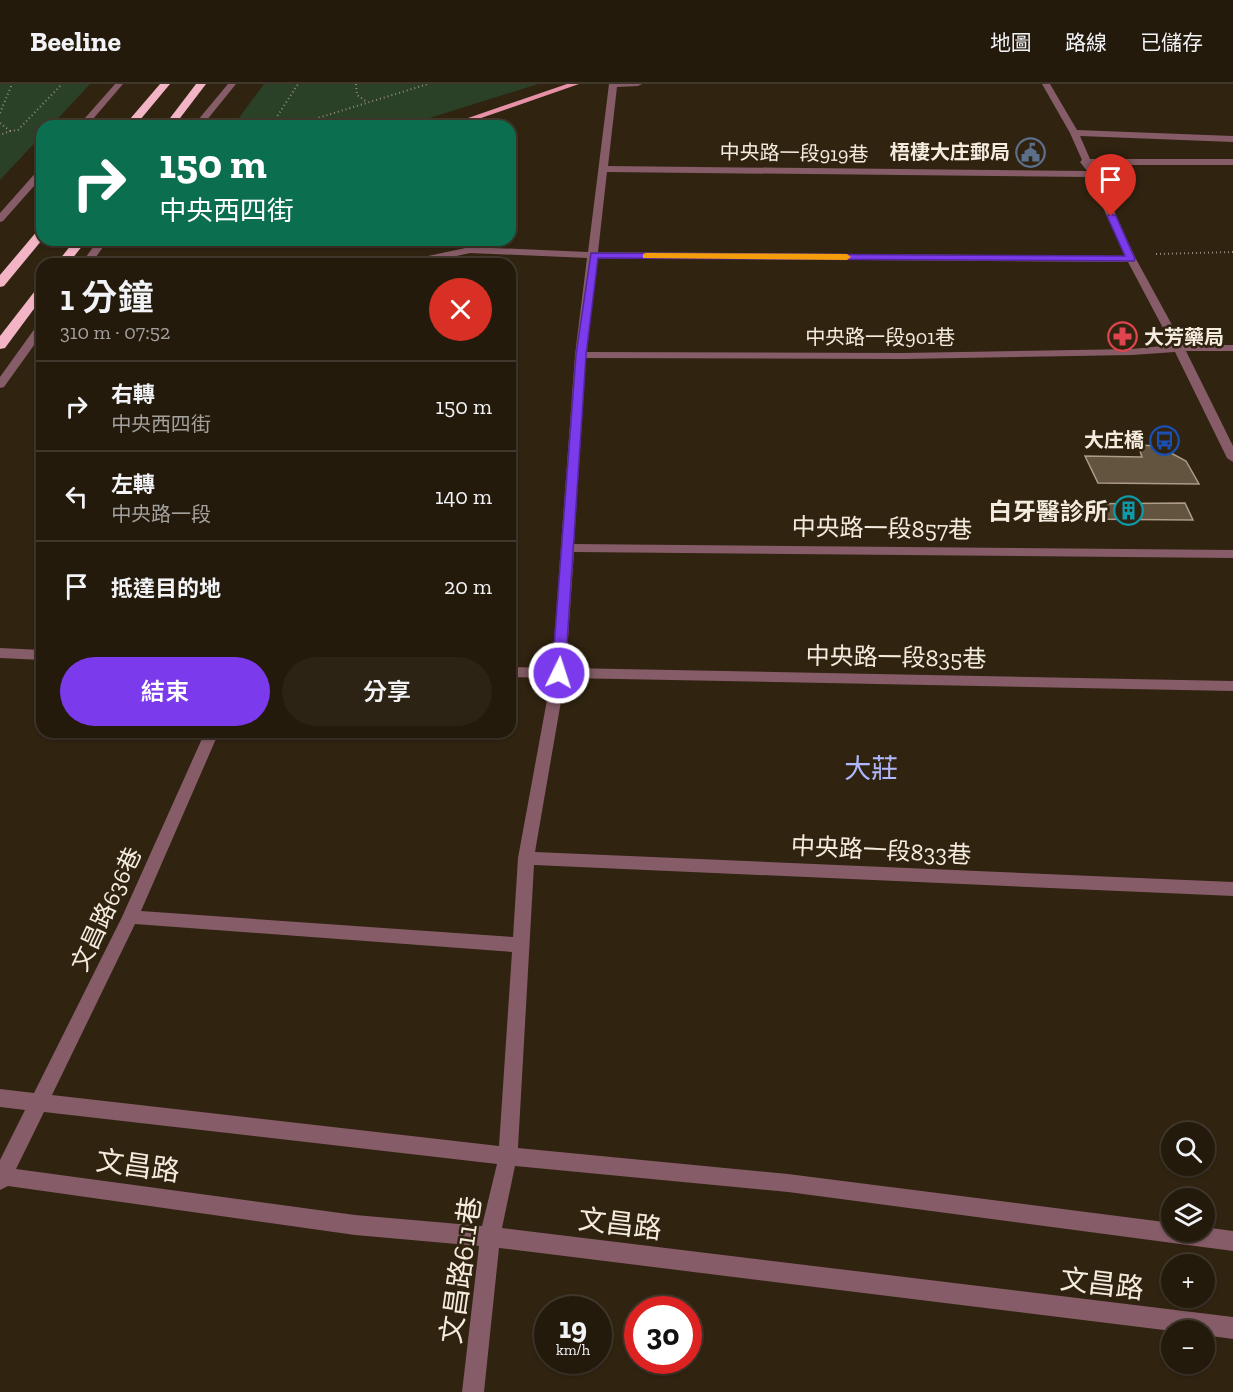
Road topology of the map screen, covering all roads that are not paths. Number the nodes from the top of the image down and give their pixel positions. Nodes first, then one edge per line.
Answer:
1 (119, 84) edge
2 (165, 84) edge
3 (201, 84) edge
4 (232, 84) edge
5 (575, 84) edge
6 (613, 84) edge
7 (638, 84) edge
8 (1046, 84) edge
9 (87, 120) edge
10 (134, 120) edge
11 (174, 120) edge
12 (202, 120) edge
13 (466, 120) edge
14 (1074, 133) junction
15 (1233, 139) edge
16 (1085, 162) junction
17 (1233, 162) edge
18 (603, 169) junction
19 (1092, 174) junction
20 (36, 178) edge
21 (0, 219) edge
22 (36, 239) edge
23 (76, 246) edge
24 (594, 255) junction
25 (67, 258) edge
26 (432, 258) edge
27 (1131, 259) junction
28 (0, 283) edge
29 (36, 299) edge
30 (36, 334) edge
31 (0, 345) edge
32 (1179, 348) junction
33 (1233, 348) edge
34 (581, 355) junction
35 (0, 385) edge
36 (1233, 458) edge
37 (567, 548) junction
38 (1233, 554) edge
39 (0, 653) edge
40 (36, 655) edge
41 (516, 672) edge
42 (559, 673) junction
43 (1233, 686) edge
44 (209, 738) edge
45 (526, 858) junction
46 (1233, 889) edge
47 (130, 916) junction
48 (520, 945) junction
49 (0, 1098) edge
50 (38, 1104) junction
51 (508, 1156) junction
52 (1, 1178) edge
53 (490, 1237) junction
54 (1233, 1241) edge
55 (1233, 1328) edge
56 (473, 1392) edge

1 - 9 street
2 - 10 highway
3 - 11 highway
4 - 12 street
5 - 13 main road
6 - 7 street
6 - 18 street, 文昌路611巷
8 - 14 street
14 - 15 street
14 - 16 street
16 - 17 street
16 - 19 street
18 - 19 street, 中央路一段919巷
18 - 24 street, 文昌路611巷
19 - 27 street
20 - 21 street
22 - 28 highway
23 - 25 highway
24 - 26 street
24 - 27 street
24 - 34 street, 文昌路611巷
27 - 32 street
29 - 31 highway
30 - 35 street
32 - 33 street, 中央路一段901巷
32 - 34 street, 中央路一段901巷
32 - 36 street
34 - 37 street, 文昌路611巷
37 - 38 street, 中央路一段857巷
37 - 42 street, 文昌路611巷
39 - 40 street
41 - 42 street, 中央路一段835巷
42 - 43 street, 中央路一段835巷
42 - 45 street, 文昌路611巷
44 - 47 street, 文昌路636巷
45 - 46 street, 中央路一段833巷
45 - 48 street, 文昌路611巷
47 - 48 street
47 - 50 street, 文昌路636巷
48 - 51 street, 文昌路611巷
49 - 50 street, 文昌路
50 - 51 street, 文昌路
50 - 52 street, 文昌路636巷
51 - 53 street, 文昌路611巷
51 - 54 street, 文昌路
52 - 53 street, 文昌路
53 - 55 street, 文昌路
53 - 56 street, 文昌路611巷

